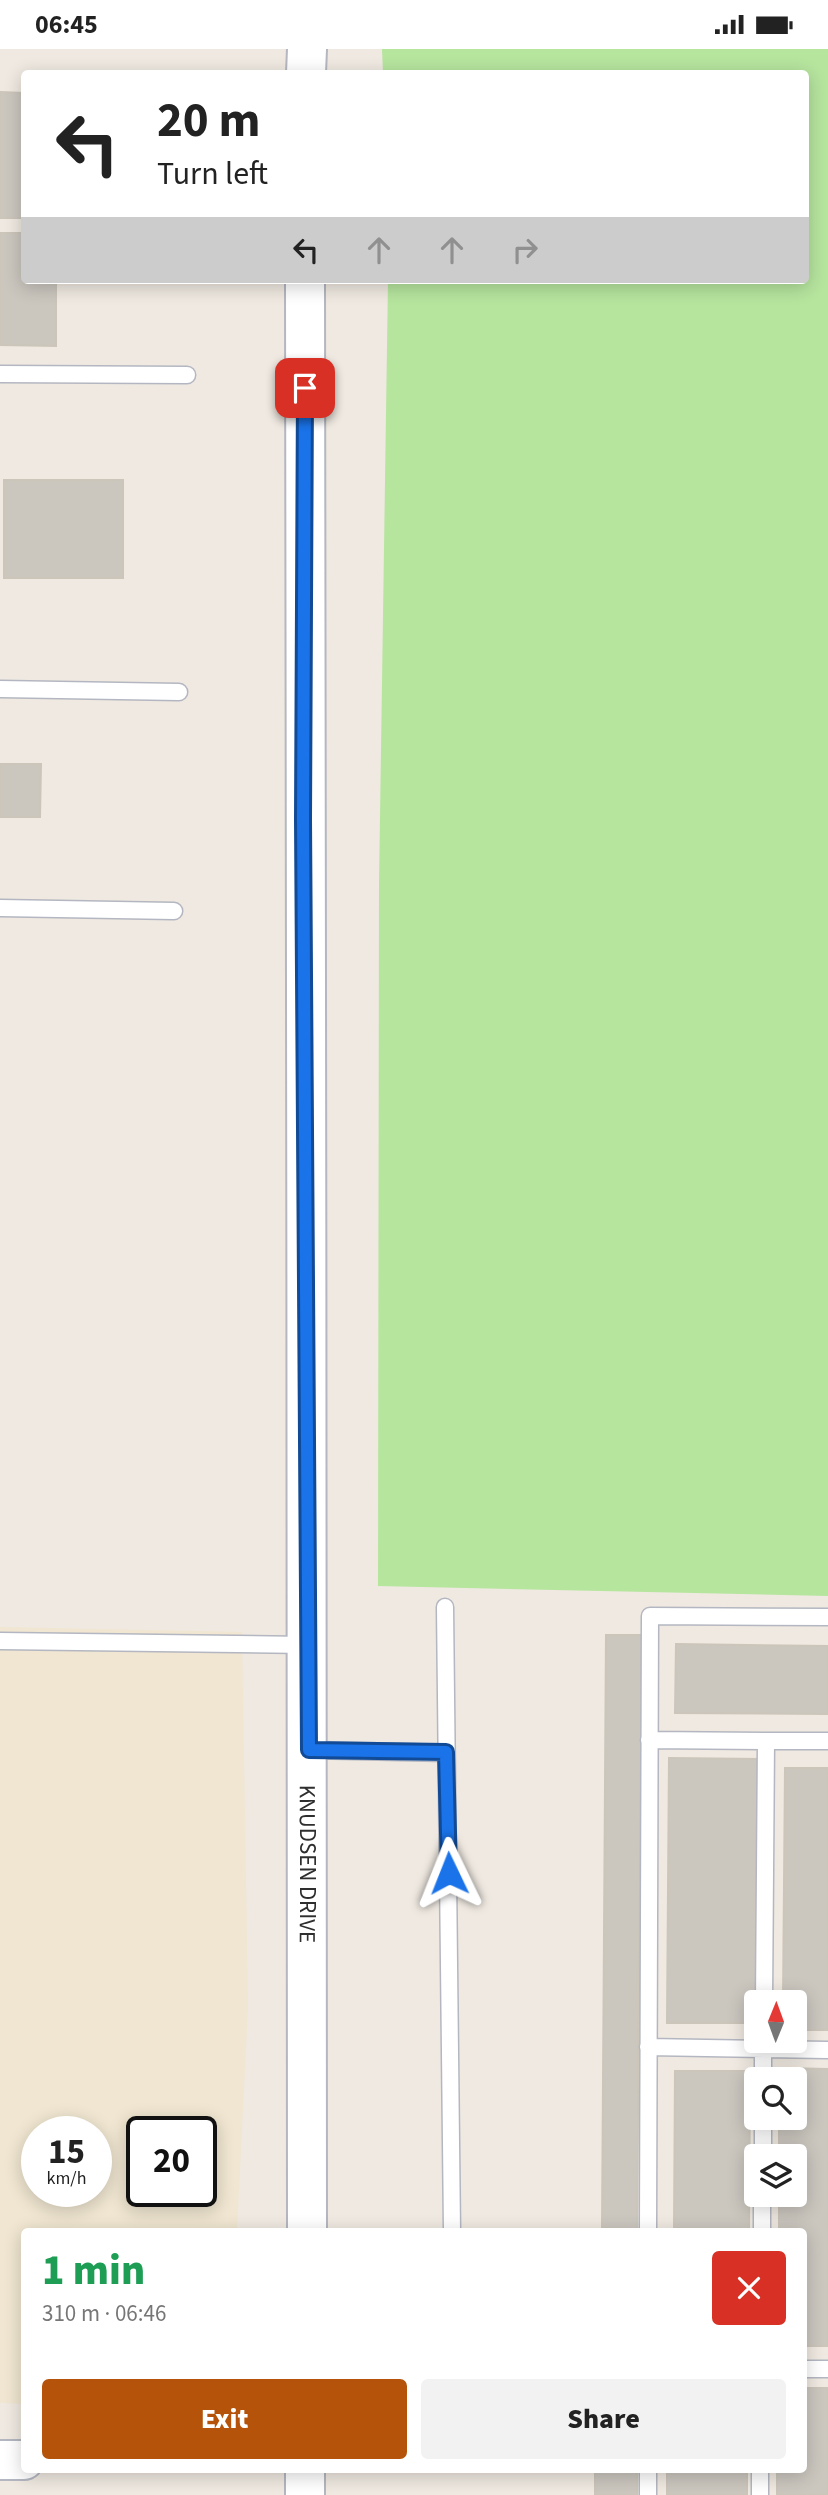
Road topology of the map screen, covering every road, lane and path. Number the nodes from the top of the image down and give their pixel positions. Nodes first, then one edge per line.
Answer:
1 (306, 49) edge
2 (306, 70) edge
3 (306, 284) edge
4 (0, 374) edge
5 (187, 375) dead end
6 (0, 689) edge
7 (179, 692) dead end
8 (0, 908) edge
9 (174, 911) dead end
10 (445, 1607) dead end
11 (828, 1617) edge
12 (0, 1641) edge
13 (310, 1645) junction
14 (649, 1740) junction
15 (766, 1741) junction
16 (828, 1741) edge
17 (309, 1750) junction
18 (446, 1752) junction
19 (764, 1990) edge
20 (744, 2045) edge
21 (648, 2047) junction
22 (807, 2048) edge
23 (828, 2050) edge
24 (762, 2207) edge
25 (307, 2228) edge
26 (452, 2228) edge
27 (648, 2228) edge
28 (762, 2228) edge
29 (807, 2369) edge
30 (828, 2369) edge
31 (0, 2460) edge
32 (21, 2460) edge
33 (305, 2473) edge
34 (648, 2473) edge
35 (760, 2473) edge
36 (305, 2495) edge
37 (648, 2495) edge
38 (760, 2495) edge

1 - 2 main road
3 - 13 main road, KNUDSEN DRIVE
4 - 5 lane
6 - 7 lane
8 - 9 lane
10 - 18 lane
11 - 14 lane
12 - 13 lane
13 - 17 main road, KNUDSEN DRIVE
14 - 15 lane
14 - 21 lane
15 - 16 lane
15 - 19 lane
17 - 18 lane
17 - 25 main road, KNUDSEN DRIVE
18 - 26 lane
20 - 21 lane
21 - 27 lane
22 - 23 lane
24 - 28 lane
29 - 30 lane
31 - 32 main road
33 - 36 main road
34 - 37 lane
35 - 38 lane

